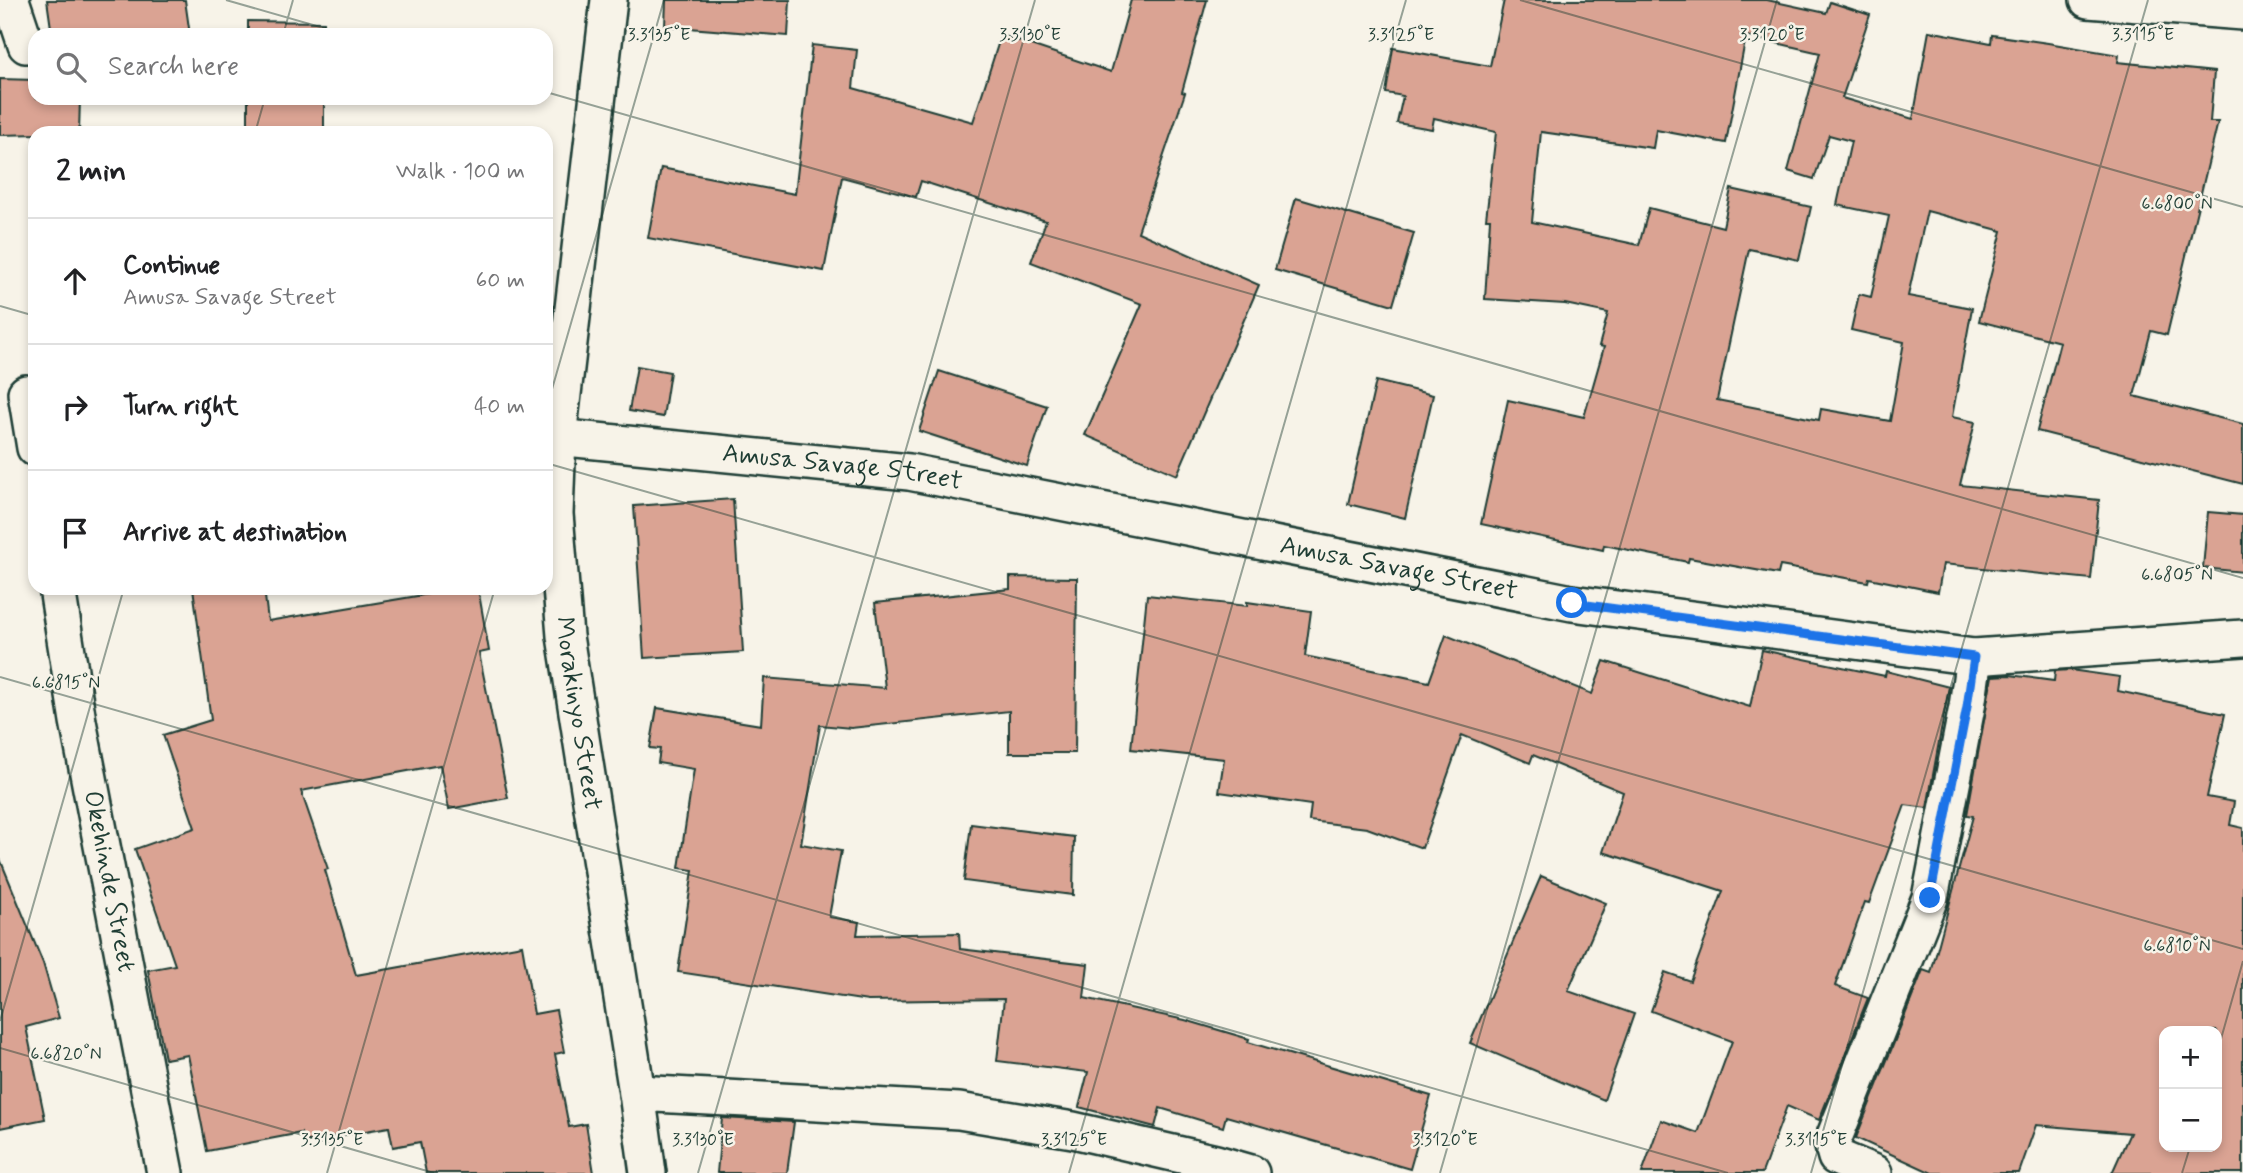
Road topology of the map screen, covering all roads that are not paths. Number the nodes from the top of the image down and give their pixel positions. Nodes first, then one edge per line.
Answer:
1 (11, 0) edge
2 (609, 0) edge
3 (2088, 0) edge
4 (2243, 12) edge
5 (26, 45) dead end
6 (20, 393) edge
7 (28, 422) edge
8 (553, 428) edge
9 (553, 436) edge
10 (553, 462) edge
11 (58, 595) edge
12 (2243, 638) edge
13 (1974, 657) junction
14 (637, 1093) junction
15 (165, 1173) edge
16 (648, 1173) edge
17 (1251, 1173) edge
18 (1874, 1173) edge

1 - 5 street
2 - 8 street, Morakinyo Street
3 - 4 street
6 - 7 street
9 - 13 street, Amusa Savage Street
10 - 14 street, Morakinyo Street
11 - 15 street, Okehinde Street
12 - 13 street, Amusa Savage Street
13 - 18 street
14 - 16 street, Morakinyo Street
14 - 17 street

